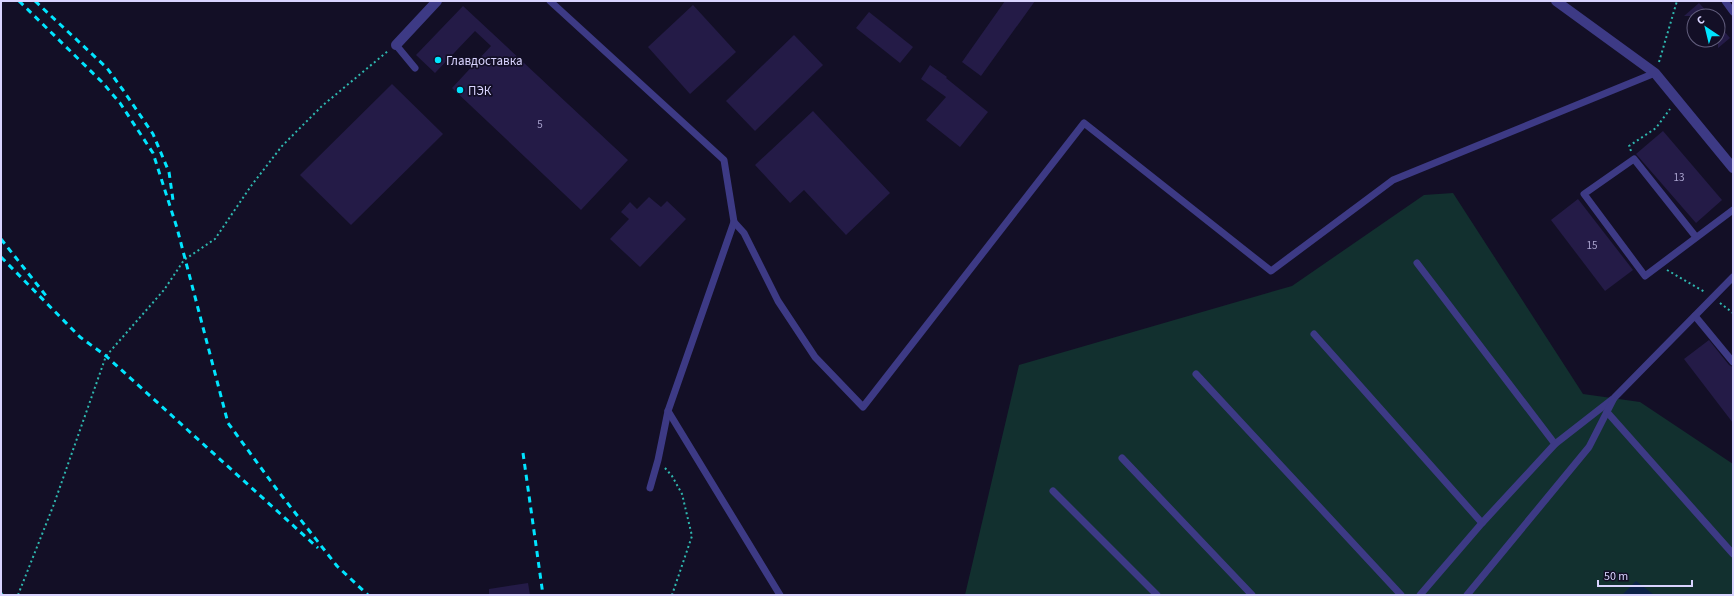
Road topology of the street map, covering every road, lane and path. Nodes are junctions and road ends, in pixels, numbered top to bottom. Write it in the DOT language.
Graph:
graph roads {
  1 [pos="437,1"];
  2 [pos="550,1"];
  3 [pos="1556,1"];
  4 [pos="1677,1"];
  5 [pos="1725,1"];
  6 [pos="1733,12"];
  7 [pos="396,45"];
  8 [pos="415,68"];
  9 [pos="1655,72"];
  10 [pos="1677,100"];
  11 [pos="1634,159"];
  12 [pos="1733,168"];
  13 [pos="1733,210"];
  14 [pos="734,222"];
  15 [pos="1696,237"];
  16 [pos="1416,263"];
  17 [pos="1659,265"];
  18 [pos="1733,277"];
  19 [pos="1713,297"];
  20 [pos="1733,313"];
  21 [pos="1695,316"];
  22 [pos="1314,334"];
  23 [pos="1733,362"];
  24 [pos="1196,374"];
  25 [pos="1614,398"];
  26 [pos="668,411"];
  27 [pos="1607,412"];
  28 [pos="1555,444"];
  29 [pos="1122,458"];
  30 [pos="658,460"];
  31 [pos="650,488"];
  32 [pos="1052,491"];
  33 [pos="1482,524"];
  34 [pos="1733,554"];
  35 [pos="1,593"];
  36 [pos="4,595"];
  37 [pos="18,595"];
  38 [pos="672,595"];
  39 [pos="780,595"];
  40 [pos="1157,595"];
  41 [pos="1252,595"];
  42 [pos="1402,595"];
  43 [pos="1420,595"];
  44 [pos="1467,595"];
  1 -- 7 [label="street"];
  2 -- 14 [label="lane"];
  3 -- 9 [label="street"];
  4 -- 9 [label="path"];
  5 -- 6 [label="lane"];
  7 -- 8 [label="lane"];
  7 -- 37 [label="path"];
  9 -- 10 [label="street"];
  9 -- 14 [label="lane"];
  10 -- 11 [label="path"];
  10 -- 12 [label="street"];
  11 -- 15 [label="lane"];
  11 -- 17 [label="lane"];
  13 -- 15 [label="lane"];
  14 -- 26 [label="lane"];
  15 -- 17 [label="lane"];
  16 -- 28 [label="lane"];
  17 -- 19 [label="path"];
  18 -- 19 [label="lane"];
  19 -- 20 [label="path"];
  19 -- 21 [label="lane"];
  21 -- 23 [label="lane"];
  21 -- 25 [label="lane"];
  22 -- 33 [label="lane"];
  24 -- 42 [label="lane"];
  25 -- 27 [label="lane"];
  25 -- 28 [label="lane"];
  26 -- 30 [label="lane"];
  26 -- 39 [label="lane"];
  27 -- 34 [label="lane"];
  27 -- 44 [label="lane"];
  28 -- 33 [label="lane"];
  29 -- 41 [label="lane"];
  30 -- 31 [label="lane"];
  30 -- 38 [label="path"];
  32 -- 40 [label="lane"];
  33 -- 43 [label="lane"];
  35 -- 36 [label="path"];
}
